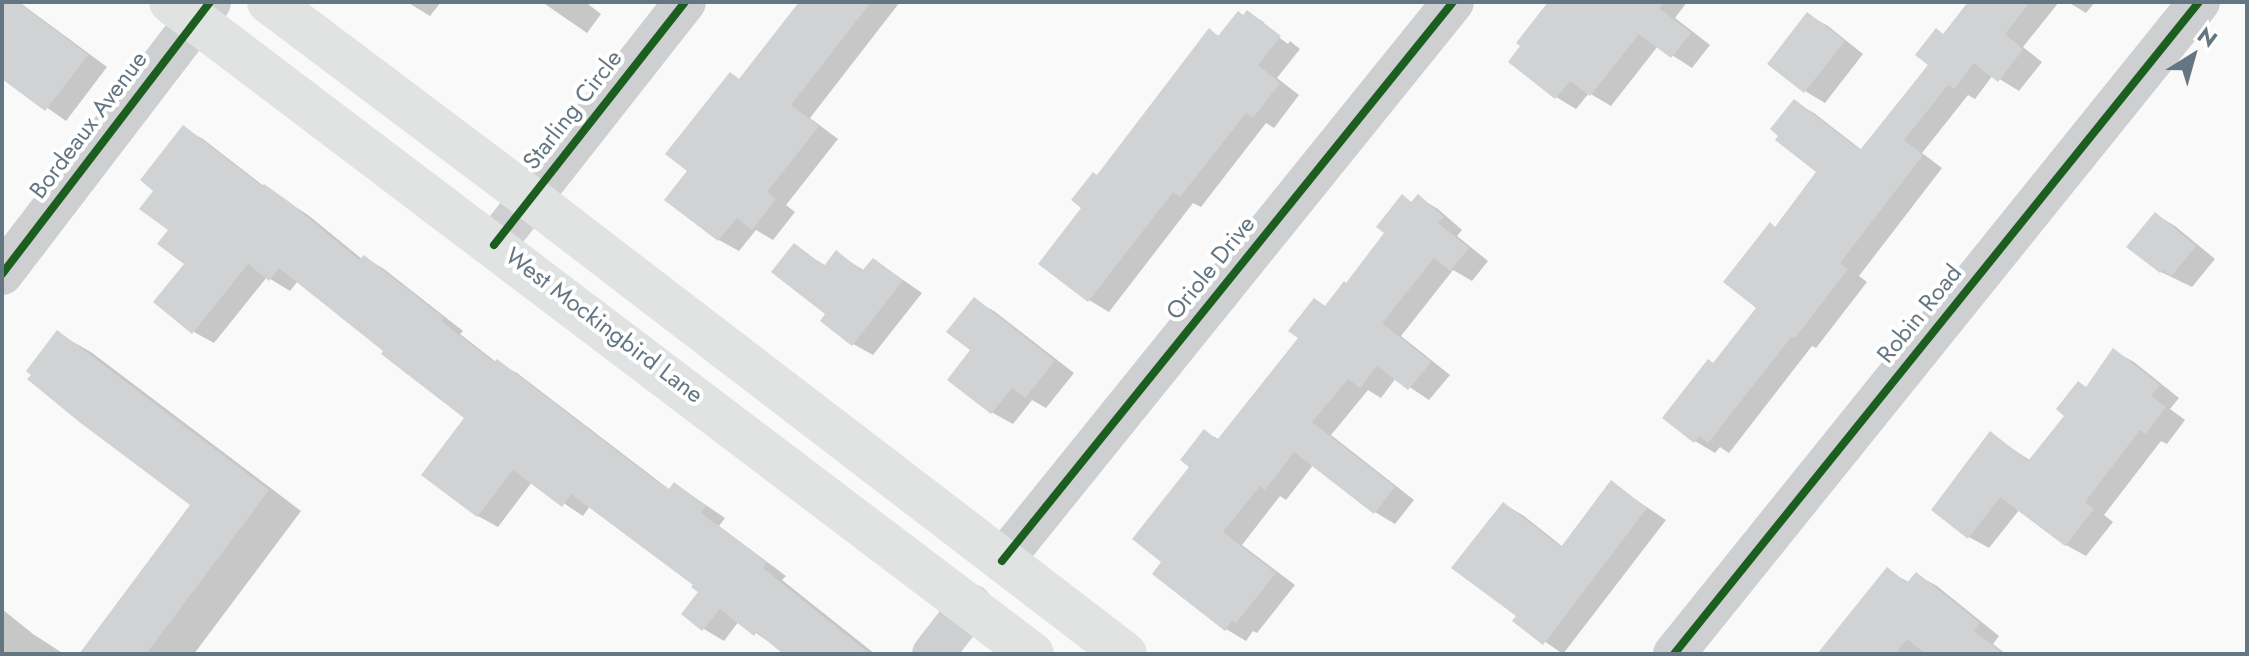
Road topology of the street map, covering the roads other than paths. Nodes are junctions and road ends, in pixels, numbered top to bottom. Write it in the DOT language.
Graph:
graph roads {
  1 [pos="269,2"];
  2 [pos="685,2"];
  3 [pos="1453,2"];
  4 [pos="2199,2"];
  5 [pos="193,8"];
  6 [pos="530,198"];
  7 [pos="494,245"];
  8 [pos="2,274"];
  9 [pos="1002,561"];
  10 [pos="971,605"];
  11 [pos="933,654"];
  12 [pos="1032,654"];
  13 [pos="1125,654"];
  14 [pos="1674,654"];
  1 -- 6 [label="main road"];
  2 -- 6 [label="street, Starling Circle"];
  3 -- 9 [label="street, Oriole Drive"];
  4 -- 14 [label="street, Robin Road"];
  5 -- 7 [label="main road, West Mockingbird Lane"];
  5 -- 8 [label="street, Bordeaux Avenue"];
  6 -- 7 [label="street, Starling Circle"];
  6 -- 9 [label="main road"];
  7 -- 10 [label="main road, West Mockingbird Lane"];
  9 -- 10 [label="main road"];
  9 -- 13 [label="main road"];
  10 -- 11 [label="street"];
  10 -- 12 [label="main road, West Mockingbird Lane"];
}
